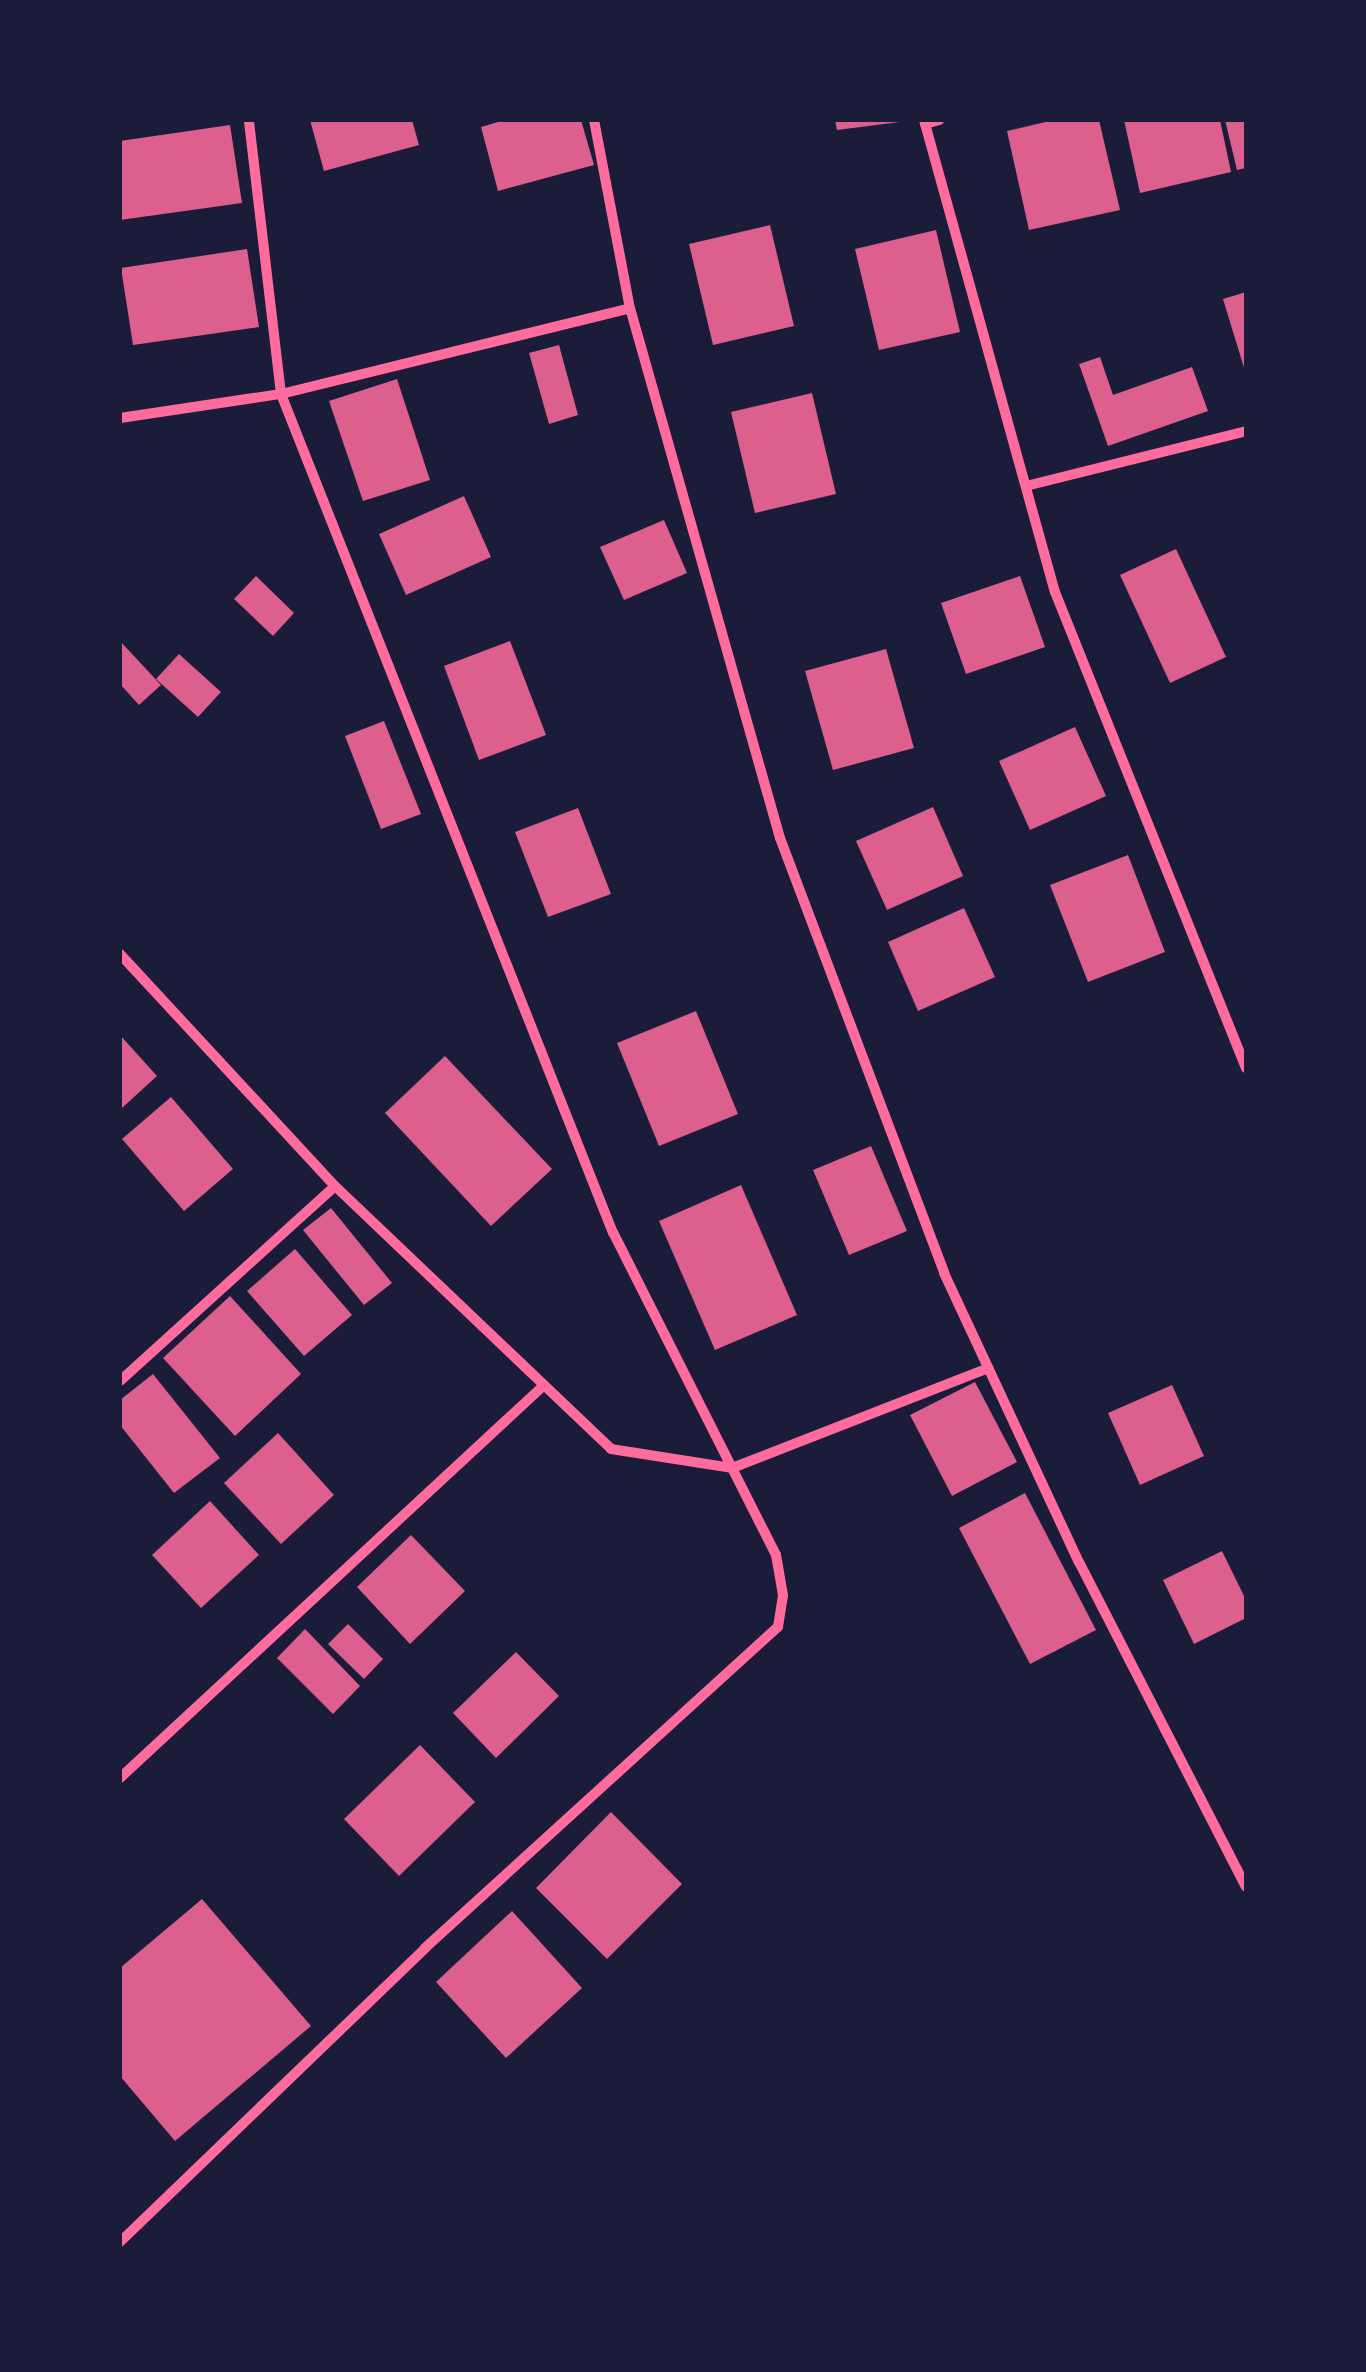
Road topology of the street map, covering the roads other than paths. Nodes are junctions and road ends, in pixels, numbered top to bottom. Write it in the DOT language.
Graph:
graph roads {
  1 [pos="249,120"];
  2 [pos="594,120"];
  3 [pos="939,120"];
  4 [pos="924,122"];
  5 [pos="630,308"];
  6 [pos="281,394"];
  7 [pos="120,418"];
  8 [pos="1246,432"];
  9 [pos="1026,486"];
  10 [pos="120,954"];
  11 [pos="1246,1068"];
  12 [pos="334,1186"];
  13 [pos="988,1368"];
  14 [pos="120,1381"];
  15 [pos="542,1386"];
  16 [pos="732,1468"];
  17 [pos="120,1778"];
  18 [pos="1246,1887"];
  19 [pos="120,2242"];
  1 -- 6 [label="street"];
  2 -- 5 [label="street"];
  3 -- 4 [label="street"];
  4 -- 9 [label="street"];
  5 -- 6 [label="street"];
  5 -- 13 [label="street"];
  6 -- 7 [label="street"];
  6 -- 16 [label="street"];
  8 -- 9 [label="street"];
  9 -- 11 [label="street"];
  10 -- 12 [label="street"];
  12 -- 14 [label="street"];
  12 -- 15 [label="street"];
  13 -- 16 [label="street"];
  13 -- 18 [label="street"];
  15 -- 16 [label="street"];
  15 -- 17 [label="street"];
  16 -- 19 [label="street"];
}
